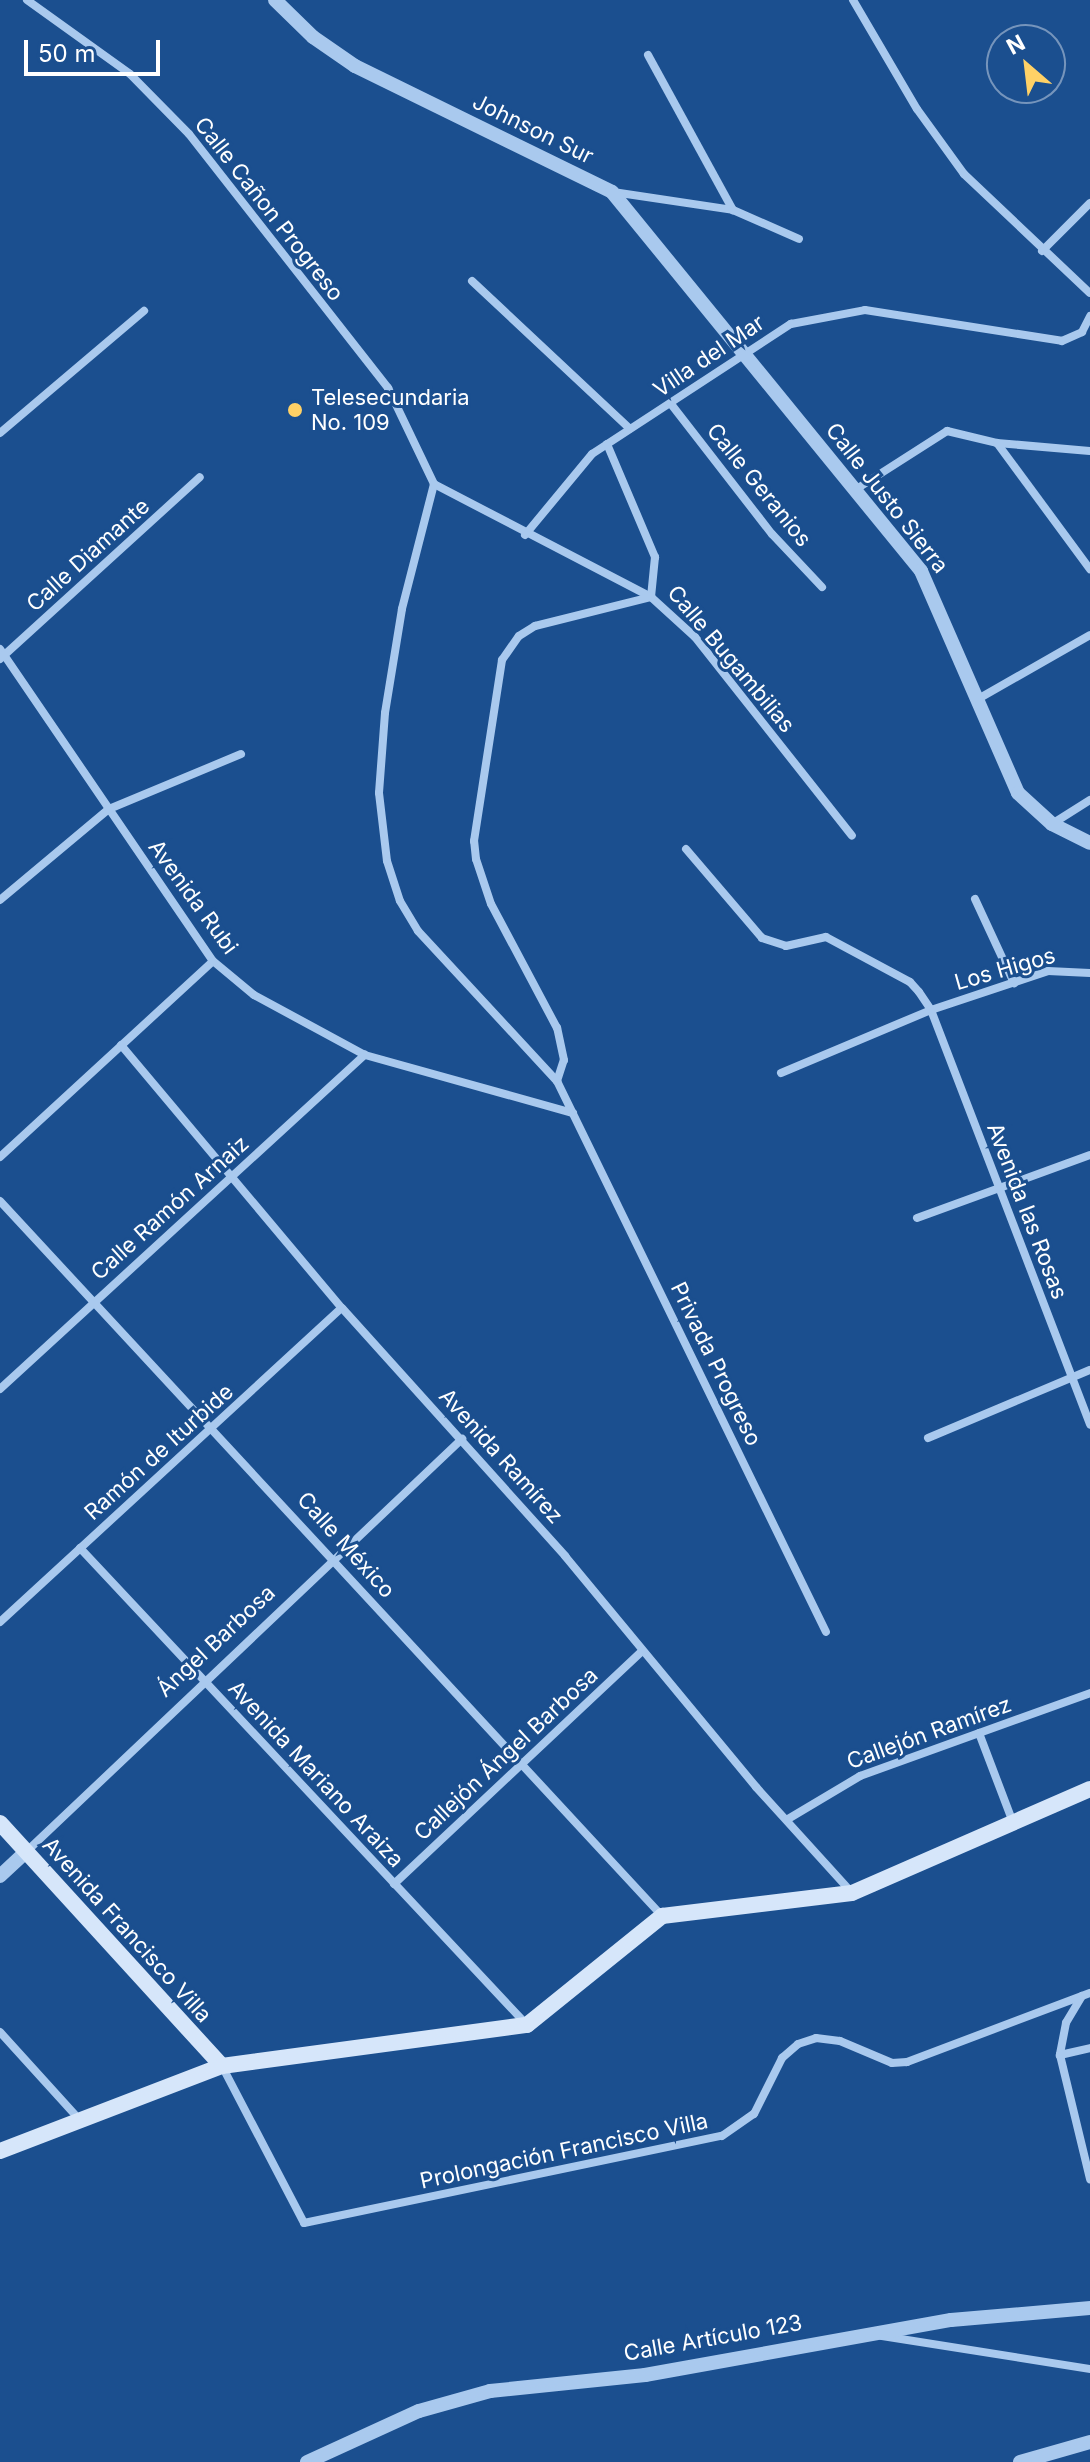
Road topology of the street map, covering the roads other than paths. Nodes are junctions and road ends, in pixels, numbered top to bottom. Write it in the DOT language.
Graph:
graph roads {
  1 [pos="27,0"];
  2 [pos="275,0"];
  3 [pos="290,0"];
  4 [pos="853,0"];
  5 [pos="295,21"];
  6 [pos="648,55"];
  7 [pos="612,192"];
  8 [pos="1090,203"];
  9 [pos="733,210"];
  10 [pos="799,239"];
  11 [pos="1042,251"];
  12 [pos="472,281"];
  13 [pos="1090,293"];
  14 [pos="144,311"];
  15 [pos="1090,316"];
  16 [pos="742,352"];
  17 [pos="671,404"];
  18 [pos="630,429"];
  19 [pos="0,433"];
  20 [pos="997,443"];
  21 [pos="607,444"];
  22 [pos="1090,451"];
  23 [pos="200,477"];
  24 [pos="434,484"];
  25 [pos="858,488"];
  26 [pos="525,535"];
  27 [pos="1090,569"];
  28 [pos="822,587"];
  29 [pos="651,597"];
  30 [pos="1090,635"];
  31 [pos="1,655"];
  32 [pos="978,699"];
  33 [pos="241,754"];
  34 [pos="1090,800"];
  35 [pos="109,809"];
  36 [pos="1052,824"];
  37 [pos="852,836"];
  38 [pos="1090,843"];
  39 [pos="686,849"];
  40 [pos="975,899"];
  41 [pos="0,900"];
  42 [pos="213,961"];
  43 [pos="1090,973"];
  44 [pos="1014,983"];
  45 [pos="931,1010"];
  46 [pos="121,1045"];
  47 [pos="365,1055"];
  48 [pos="781,1073"];
  49 [pos="557,1081"];
  50 [pos="573,1113"];
  51 [pos="1090,1155"];
  52 [pos="0,1157"];
  53 [pos="231,1178"];
  54 [pos="1000,1187"];
  55 [pos="0,1201"];
  56 [pos="917,1218"];
  57 [pos="96,1301"];
  58 [pos="342,1308"];
  59 [pos="1090,1370"];
  60 [pos="1071,1377"];
  61 [pos="0,1389"];
  62 [pos="1090,1425"];
  63 [pos="214,1427"];
  64 [pos="928,1438"];
  65 [pos="462,1439"];
  66 [pos="80,1548"];
  67 [pos="335,1560"];
  68 [pos="0,1622"];
  69 [pos="826,1632"];
  70 [pos="642,1651"];
  71 [pos="204,1681"];
  72 [pos="1090,1693"];
  73 [pos="979,1733"];
  74 [pos="522,1765"];
  75 [pos="1090,1789"];
  76 [pos="788,1819"];
  77 [pos="1012,1820"];
  78 [pos="0,1823"];
  79 [pos="26,1852"];
  80 [pos="0,1876"];
  81 [pos="394,1884"];
  82 [pos="852,1893"];
  83 [pos="662,1916"];
  84 [pos="1086,1994"];
  85 [pos="527,2025"];
  86 [pos="0,2032"];
  87 [pos="1090,2048"];
  88 [pos="1060,2055"];
  89 [pos="222,2066"];
  90 [pos="79,2119"];
  91 [pos="0,2151"];
  92 [pos="1090,2179"];
  93 [pos="1090,2308"];
  94 [pos="873,2334"];
  95 [pos="1090,2369"];
  96 [pos="1090,2442"];
  97 [pos="307,2462"];
  98 [pos="1020,2462"];
  1 -- 24 [label="street, Calle Cañon Progreso"];
  2 -- 5 [label="street, Johnson Sur"];
  3 -- 5 [label="street"];
  4 -- 11 [label="street"];
  5 -- 7 [label="street, Johnson Sur"];
  6 -- 9 [label="street"];
  7 -- 9 [label="street, Johnson Sur"];
  7 -- 16 [label="street, Calle Justo Sierra"];
  8 -- 11 [label="street"];
  9 -- 10 [label="street, Johnson Sur"];
  11 -- 13 [label="street"];
  12 -- 18 [label="street"];
  14 -- 19 [label="street"];
  15 -- 16 [label="street, Villa del Mar"];
  16 -- 17 [label="street, Villa del Mar"];
  16 -- 25 [label="street, Calle Justo Sierra"];
  17 -- 18 [label="street, Villa del Mar"];
  17 -- 28 [label="street, Calle Geranios"];
  18 -- 21 [label="street, Villa del Mar"];
  20 -- 22 [label="street"];
  20 -- 25 [label="street"];
  20 -- 27 [label="street"];
  21 -- 26 [label="street, Villa del Mar"];
  21 -- 29 [label="street, Calle Bugambilias"];
  23 -- 31 [label="street, Calle Diamante"];
  24 -- 26 [label="street"];
  24 -- 49 [label="street, Privada Progreso"];
  25 -- 32 [label="street, Calle Justo Sierra"];
  26 -- 29 [label="street"];
  29 -- 37 [label="street, Calle Bugambilias"];
  29 -- 49 [label="street"];
  30 -- 32 [label="street"];
  31 -- 35 [label="street, Avenida Rubi"];
  32 -- 36 [label="street, Calle Justo Sierra"];
  33 -- 35 [label="street"];
  34 -- 36 [label="street"];
  35 -- 41 [label="street"];
  35 -- 42 [label="street, Avenida Rubi"];
  36 -- 38 [label="street, Calle Justo Sierra"];
  39 -- 45 [label="street, Avenida las Rosas"];
  40 -- 44 [label="street"];
  42 -- 46 [label="street"];
  42 -- 47 [label="street, Avenida Rubi"];
  43 -- 44 [label="street, Los Higos"];
  44 -- 45 [label="street, Los Higos"];
  45 -- 48 [label="street, Los Higos"];
  45 -- 54 [label="street, Avenida las Rosas"];
  46 -- 52 [label="street"];
  46 -- 53 [label="street, Avenida Ramírez"];
  47 -- 50 [label="street, Avenida Rubi"];
  47 -- 53 [label="street, Calle Ramón Arnaiz"];
  49 -- 50 [label="street, Privada Progreso"];
  50 -- 69 [label="street, Privada Progreso"];
  51 -- 54 [label="street"];
  53 -- 57 [label="street, Calle Ramón Arnaiz"];
  53 -- 58 [label="street, Avenida Ramírez"];
  54 -- 56 [label="street"];
  54 -- 60 [label="street, Avenida las Rosas"];
  55 -- 57 [label="street, Calle México"];
  57 -- 61 [label="street, Calle Ramón Arnaiz"];
  57 -- 63 [label="street, Calle México"];
  58 -- 63 [label="street, Ramón de Iturbide"];
  58 -- 65 [label="street, Avenida Ramírez"];
  59 -- 60 [label="street"];
  60 -- 62 [label="street, Avenida las Rosas"];
  60 -- 64 [label="street"];
  63 -- 66 [label="street, Ramón de Iturbide"];
  63 -- 67 [label="street, Calle México"];
  65 -- 67 [label="street, Ángel Barbosa"];
  65 -- 70 [label="street, Avenida Ramírez"];
  66 -- 68 [label="street, Ramón de Iturbide"];
  66 -- 71 [label="street, Avenida Mariano Araiza"];
  67 -- 71 [label="street, Ángel Barbosa"];
  67 -- 74 [label="street, Calle México"];
  70 -- 74 [label="street, Callejón Ángel Barbosa"];
  70 -- 76 [label="street, Avenida Ramírez"];
  71 -- 79 [label="street, Ángel Barbosa"];
  71 -- 81 [label="street, Avenida Mariano Araiza"];
  72 -- 73 [label="street, Callejón Ramírez"];
  73 -- 76 [label="street, Callejón Ramírez"];
  73 -- 77 [label="street"];
  74 -- 81 [label="street, Callejón Ángel Barbosa"];
  74 -- 83 [label="street, Calle México"];
  75 -- 77 [label="main road"];
  76 -- 82 [label="street, Avenida Ramírez"];
  77 -- 82 [label="main road"];
  78 -- 79 [label="main road, Avenida Francisco Villa"];
  79 -- 80 [label="street, Ángel Barbosa"];
  79 -- 89 [label="main road, Avenida Francisco Villa"];
  81 -- 85 [label="street, Avenida Mariano Araiza"];
  82 -- 83 [label="main road"];
  83 -- 85 [label="main road"];
  84 -- 88 [label="street"];
  84 -- 89 [label="street, Prolongación Francisco Villa"];
  85 -- 89 [label="main road"];
  86 -- 90 [label="street"];
  87 -- 88 [label="street"];
  88 -- 92 [label="street"];
  89 -- 90 [label="main road"];
  90 -- 91 [label="main road"];
  93 -- 94 [label="street, Calle Artículo 123"];
  94 -- 95 [label="street"];
  94 -- 97 [label="street, Calle Artículo 123"];
  96 -- 98 [label="street"];
}
